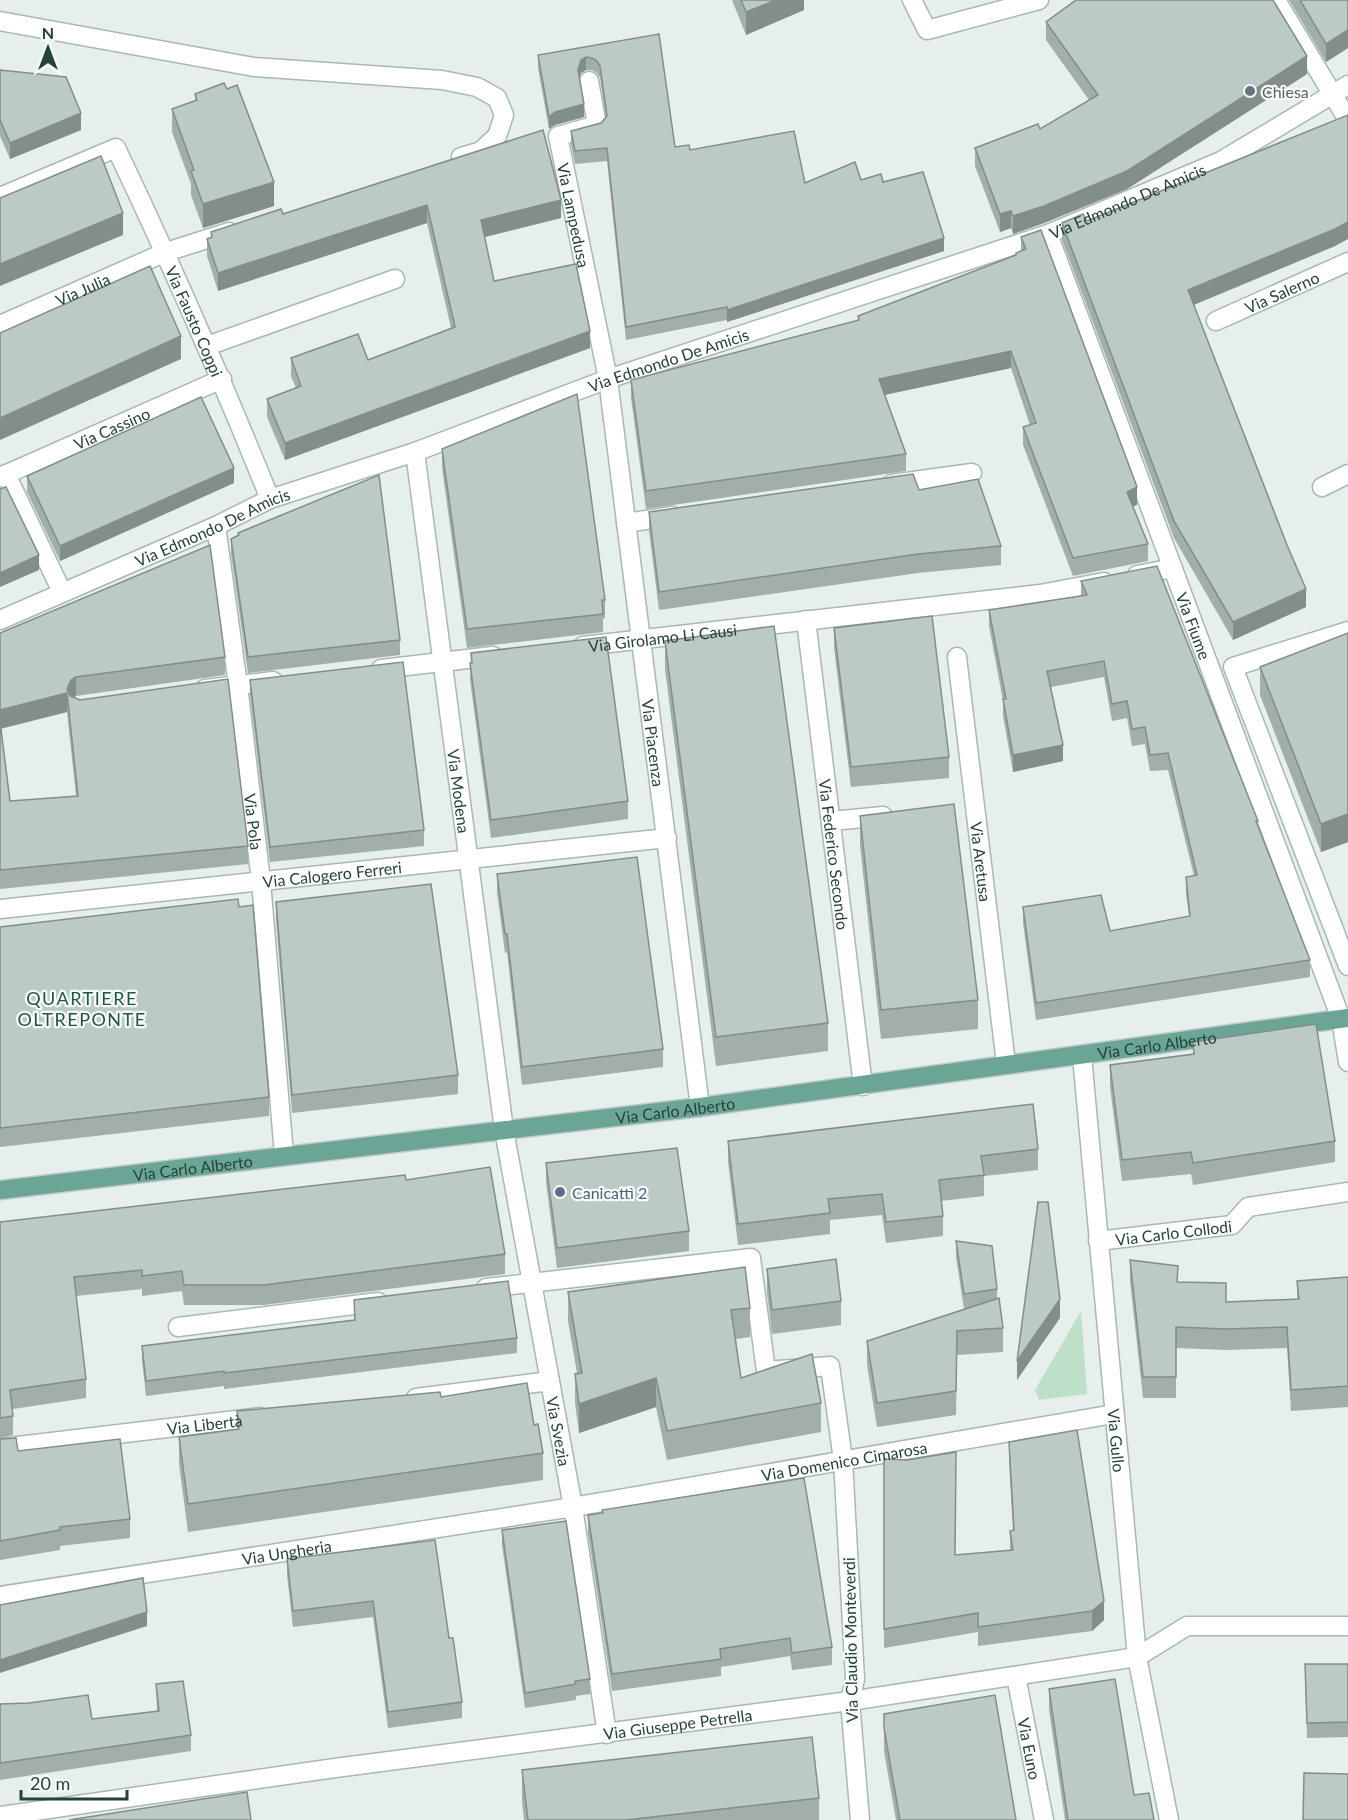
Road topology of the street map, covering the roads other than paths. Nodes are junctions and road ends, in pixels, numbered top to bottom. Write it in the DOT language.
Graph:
graph roads {
  1 [pos="912,0"];
  2 [pos="1039,0"];
  3 [pos="1276,0"];
  4 [pos="0,21"];
  5 [pos="589,81"];
  6 [pos="1341,89"];
  7 [pos="1348,120"];
  8 [pos="448,162"];
  9 [pos="0,197"];
  10 [pos="245,227"];
  11 [pos="1048,234"];
  12 [pos="166,252"];
  13 [pos="1348,262"];
  14 [pos="395,279"];
  15 [pos="1216,321"];
  16 [pos="0,325"];
  17 [pos="207,346"];
  18 [pos="222,379"];
  19 [pos="608,379"];
  20 [pos="415,452"];
  21 [pos="972,473"];
  22 [pos="1348,474"];
  23 [pos="3,476"];
  24 [pos="880,486"];
  25 [pos="1322,487"];
  26 [pos="270,498"];
  27 [pos="684,514"];
  28 [pos="626,523"];
  29 [pos="216,526"];
  30 [pos="1173,568"];
  31 [pos="62,592"];
  32 [pos="0,620"];
  33 [pos="806,620"];
  34 [pos="1348,631"];
  35 [pos="641,639"];
  36 [pos="571,647"];
  37 [pos="512,654"];
  38 [pos="957,657"];
  39 [pos="442,662"];
  40 [pos="363,671"];
  41 [pos="295,678"];
  42 [pos="238,685"];
  43 [pos="193,691"];
  44 [pos="903,813"];
  45 [pos="832,821"];
  46 [pos="667,838"];
  47 [pos="467,859"];
  48 [pos="261,881"];
  49 [pos="0,909"];
  50 [pos="1348,966"];
  51 [pos="1345,1019"];
  52 [pos="1082,1056"];
  53 [pos="1348,1062"];
  54 [pos="1006,1064"];
  55 [pos="863,1086"];
  56 [pos="700,1107"];
  57 [pos="504,1130"];
  58 [pos="284,1155"];
  59 [pos="0,1190"];
  60 [pos="1348,1192"];
  61 [pos="1098,1241"];
  62 [pos="532,1282"];
  63 [pos="471,1290"];
  64 [pos="401,1299"];
  65 [pos="178,1327"];
  66 [pos="550,1381"];
  67 [pos="398,1400"];
  68 [pos="281,1414"];
  69 [pos="1114,1414"];
  70 [pos="0,1448"];
  71 [pos="843,1460"];
  72 [pos="573,1507"];
  73 [pos="0,1596"];
  74 [pos="1348,1626"];
  75 [pos="1137,1657"];
  76 [pos="1016,1676"];
  77 [pos="850,1701"];
  78 [pos="607,1734"];
  79 [pos="0,1816"];
  80 [pos="860,1820"];
  81 [pos="1044,1820"];
  82 [pos="1169,1820"];
  1 -- 2 [label="street"];
  3 -- 6 [label="street"];
  4 -- 8 [label="street"];
  5 -- 19 [label="street, Via Lampedusa"];
  6 -- 7 [label="street"];
  6 -- 11 [label="street, Via Edmondo De Amicis"];
  9 -- 12 [label="street, Via Fausto Coppi"];
  10 -- 12 [label="street, Via Julia"];
  11 -- 19 [label="street, Via Edmondo De Amicis"];
  11 -- 30 [label="street, Via Fiume"];
  12 -- 16 [label="street, Via Julia"];
  12 -- 17 [label="street, Via Fausto Coppi"];
  13 -- 15 [label="street, Via Salerno"];
  14 -- 17 [label="street"];
  17 -- 18 [label="street, Via Fausto Coppi"];
  18 -- 23 [label="street, Via Cassino"];
  18 -- 26 [label="street, Via Fausto Coppi"];
  19 -- 20 [label="street, Via Edmondo De Amicis"];
  19 -- 28 [label="street, Via Piacenza"];
  20 -- 26 [label="street, Via Edmondo De Amicis"];
  20 -- 39 [label="street, Via Modena"];
  21 -- 24 [label="street"];
  22 -- 25 [label="street"];
  23 -- 31 [label="street"];
  26 -- 29 [label="street, Via Edmondo De Amicis"];
  27 -- 28 [label="street"];
  28 -- 35 [label="street, Via Piacenza"];
  29 -- 31 [label="street, Via Edmondo De Amicis"];
  29 -- 42 [label="street, Via Pola"];
  30 -- 33 [label="street, Via Girolamo Li Causi"];
  30 -- 51 [label="street, Via Fiume"];
  31 -- 32 [label="street, Via Edmondo De Amicis"];
  33 -- 35 [label="street, Via Girolamo Li Causi"];
  33 -- 45 [label="street, Via Federico Secondo"];
  34 -- 50 [label="street"];
  35 -- 36 [label="street, Via Girolamo Li Causi"];
  35 -- 46 [label="street, Via Piacenza"];
  37 -- 39 [label="street"];
  38 -- 54 [label="street, Via Aretusa"];
  39 -- 40 [label="street"];
  39 -- 47 [label="street, Via Modena"];
  41 -- 42 [label="street"];
  42 -- 43 [label="street"];
  42 -- 48 [label="street, Via Pola"];
  44 -- 45 [label="street"];
  45 -- 55 [label="street, Via Federico Secondo"];
  46 -- 47 [label="street, Via Calogero Ferreri"];
  46 -- 56 [label="street, Via Piacenza"];
  47 -- 48 [label="street, Via Calogero Ferreri"];
  47 -- 57 [label="street, Via Modena"];
  48 -- 49 [label="street, Via Calogero Ferreri"];
  48 -- 58 [label="street, Via Pola"];
  51 -- 52 [label="main road, Via Carlo Alberto"];
  51 -- 53 [label="street, Via Fiume"];
  52 -- 54 [label="main road, Via Carlo Alberto"];
  52 -- 61 [label="street, Via Gullo"];
  54 -- 55 [label="main road, Via Carlo Alberto"];
  55 -- 56 [label="main road, Via Carlo Alberto"];
  56 -- 57 [label="main road, Via Carlo Alberto"];
  57 -- 58 [label="main road, Via Carlo Alberto"];
  57 -- 62 [label="street, Via Svezia"];
  58 -- 59 [label="main road, Via Carlo Alberto"];
  60 -- 61 [label="street, Via Carlo Collodi"];
  61 -- 69 [label="street, Via Gullo"];
  62 -- 63 [label="street"];
  62 -- 66 [label="street, Via Svezia"];
  62 -- 71 [label="street, Via Claudio Monteverdi"];
  64 -- 65 [label="street"];
  66 -- 67 [label="street"];
  66 -- 72 [label="street, Via Svezia"];
  68 -- 70 [label="street, Via Libertà"];
  69 -- 71 [label="street, Via Domenico Cimarosa"];
  69 -- 75 [label="street, Via Gullo"];
  71 -- 72 [label="street, Via Domenico Cimarosa"];
  71 -- 77 [label="street, Via Claudio Monteverdi"];
  72 -- 73 [label="street, Via Ungheria"];
  72 -- 78 [label="street, Via Svezia"];
  74 -- 75 [label="street, Via Giuseppe Petrella"];
  75 -- 76 [label="street, Via Giuseppe Petrella"];
  75 -- 82 [label="street, Via Gullo"];
  76 -- 77 [label="street, Via Giuseppe Petrella"];
  76 -- 81 [label="street, Via Euno"];
  77 -- 78 [label="street, Via Giuseppe Petrella"];
  77 -- 80 [label="street, Via Claudio Monteverdi"];
  78 -- 79 [label="street, Via Giuseppe Petrella"];
}
